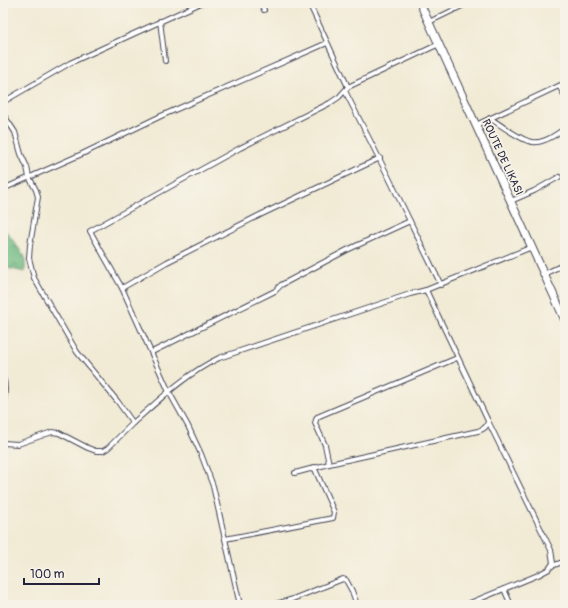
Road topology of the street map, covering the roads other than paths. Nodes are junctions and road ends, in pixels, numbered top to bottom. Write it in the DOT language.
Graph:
graph roads {
  1 [pos="201,3"];
  2 [pos="261,3"];
  3 [pos="309,3"];
  4 [pos="420,3"];
  5 [pos="468,3"];
  6 [pos="264,10"];
  7 [pos="160,21"];
  8 [pos="429,22"];
  9 [pos="327,43"];
  10 [pos="439,44"];
  11 [pos="165,61"];
  12 [pos="565,83"];
  13 [pos="559,86"];
  14 [pos="347,89"];
  15 [pos="565,96"];
  16 [pos="3,102"];
  17 [pos="3,114"];
  18 [pos="490,118"];
  19 [pos="476,125"];
  20 [pos="565,128"];
  21 [pos="380,158"];
  22 [pos="559,177"];
  23 [pos="29,178"];
  24 [pos="3,189"];
  25 [pos="511,201"];
  26 [pos="410,221"];
  27 [pos="532,247"];
  28 [pos="565,264"];
  29 [pos="544,274"];
  30 [pos="441,285"];
  31 [pos="122,288"];
  32 [pos="426,290"];
  33 [pos="565,320"];
  34 [pos="152,352"];
  35 [pos="457,358"];
  36 [pos="3,377"];
  37 [pos="169,392"];
  38 [pos="3,408"];
  39 [pos="488,421"];
  40 [pos="133,423"];
  41 [pos="3,443"];
  42 [pos="330,464"];
  43 [pos="314,468"];
  44 [pos="295,473"];
  45 [pos="225,539"];
  46 [pos="565,561"];
  47 [pos="552,566"];
  48 [pos="504,589"];
  49 [pos="21,605"];
  50 [pos="25,605"];
  51 [pos="240,605"];
  52 [pos="272,605"];
  53 [pos="357,605"];
  54 [pos="465,605"];
  55 [pos="511,605"];
  1 -- 7 [label="street"];
  2 -- 6 [label="street"];
  3 -- 9 [label="street"];
  4 -- 8 [label="highway, ROUTE DE LIKASI"];
  5 -- 8 [label="street"];
  7 -- 11 [label="street"];
  7 -- 16 [label="street"];
  8 -- 10 [label="highway, ROUTE DE LIKASI"];
  9 -- 14 [label="street"];
  9 -- 23 [label="street"];
  10 -- 14 [label="street"];
  10 -- 19 [label="highway, ROUTE DE LIKASI"];
  12 -- 13 [label="street"];
  13 -- 15 [label="street"];
  13 -- 18 [label="street"];
  14 -- 21 [label="street"];
  14 -- 31 [label="street"];
  17 -- 23 [label="street"];
  18 -- 19 [label="street"];
  18 -- 20 [label="street"];
  19 -- 25 [label="highway, ROUTE DE LIKASI"];
  21 -- 26 [label="street"];
  21 -- 31 [label="street"];
  22 -- 25 [label="street"];
  23 -- 24 [label="street"];
  23 -- 40 [label="street"];
  25 -- 27 [label="highway, ROUTE DE LIKASI"];
  26 -- 30 [label="street"];
  26 -- 34 [label="street"];
  27 -- 29 [label="highway, ROUTE DE LIKASI"];
  27 -- 30 [label="street"];
  28 -- 29 [label="street"];
  29 -- 33 [label="highway, ROUTE DE LIKASI"];
  30 -- 32 [label="street"];
  31 -- 34 [label="street"];
  32 -- 35 [label="street"];
  32 -- 37 [label="street"];
  34 -- 37 [label="street"];
  35 -- 39 [label="street"];
  35 -- 42 [label="street"];
  36 -- 38 [label="street"];
  37 -- 40 [label="street"];
  37 -- 45 [label="street"];
  39 -- 42 [label="street"];
  39 -- 47 [label="street"];
  40 -- 41 [label="street"];
  42 -- 43 [label="street"];
  43 -- 44 [label="street"];
  43 -- 45 [label="street"];
  45 -- 51 [label="street"];
  46 -- 47 [label="street"];
  47 -- 48 [label="street"];
  48 -- 54 [label="street"];
  48 -- 55 [label="street"];
  49 -- 50 [label="street"];
  52 -- 53 [label="street"];
}
